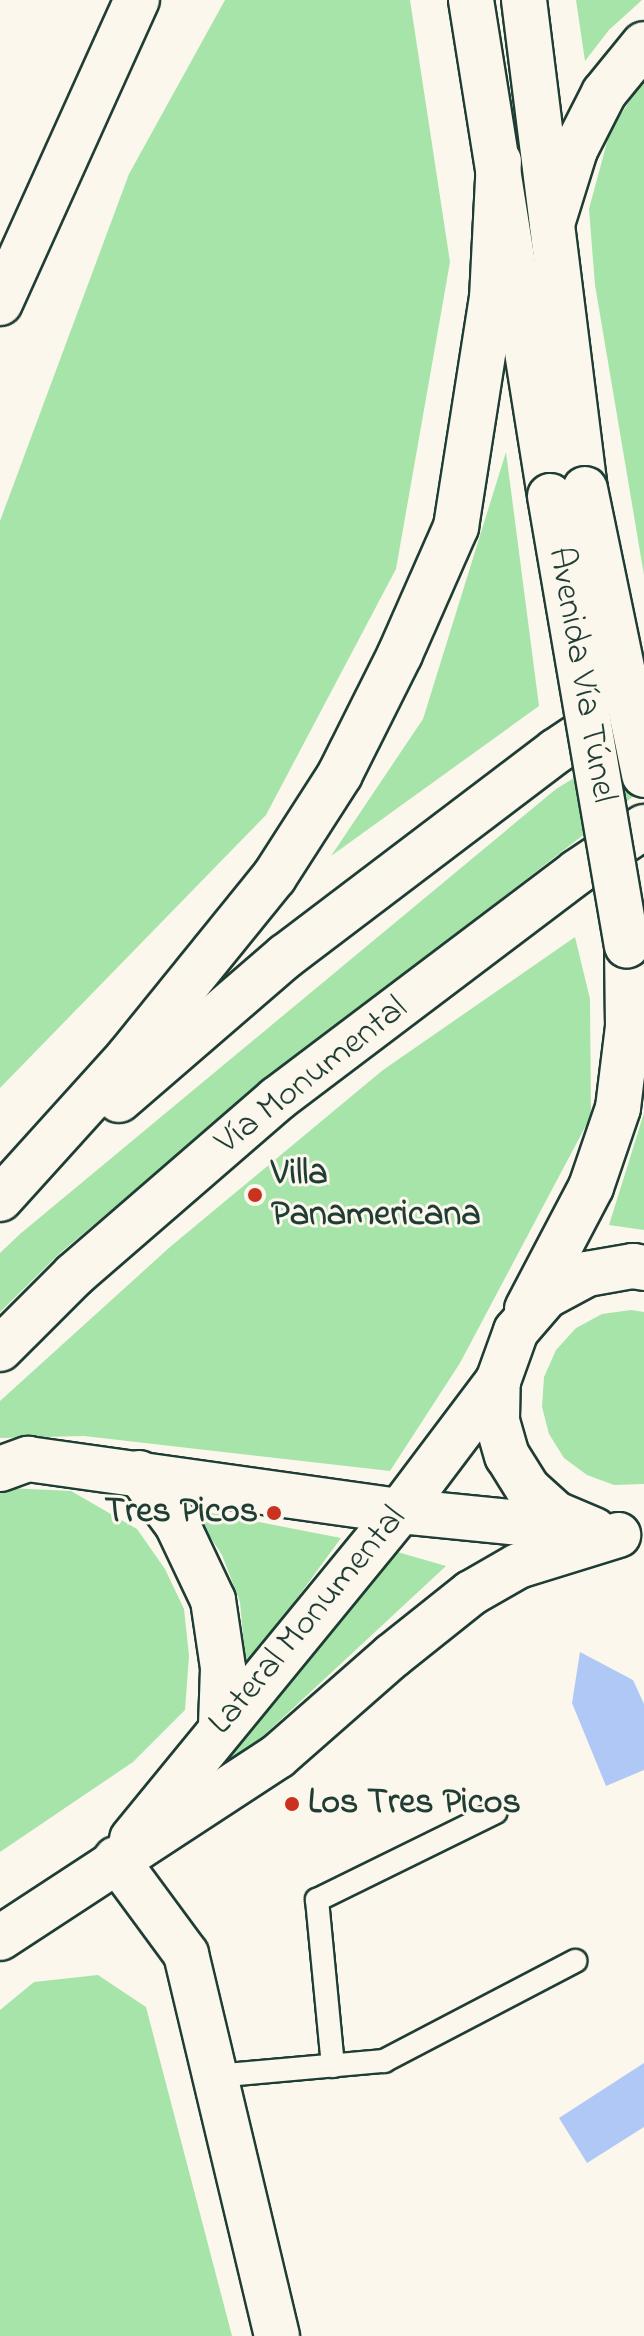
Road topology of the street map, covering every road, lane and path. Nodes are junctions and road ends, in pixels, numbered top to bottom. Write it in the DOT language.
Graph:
graph roads {
  1 [pos="137,0"];
  2 [pos="471,0"];
  3 [pos="524,0"];
  4 [pos="644,44"];
  5 [pos="499,161"];
  6 [pos="552,224"];
  7 [pos="0,303"];
  8 [pos="568,492"];
  9 [pos="644,692"];
  10 [pos="644,775"];
  11 [pos="644,827"];
  12 [pos="0,1199"];
  13 [pos="0,1206"];
  14 [pos="644,1268"];
  15 [pos="516,1331"];
  16 [pos="0,1349"];
  17 [pos="498,1381"];
  18 [pos="0,1469"];
  19 [pos="139,1473"];
  20 [pos="400,1511"];
  21 [pos="628,1535"];
  22 [pos="221,1726"];
  23 [pos="496,1812"];
  24 [pos="116,1859"];
  25 [pos="0,1938"];
  26 [pos="575,1961"];
  27 [pos="333,2066"];
  28 [pos="215,2076"];
  29 [pos="277,2336"];
  1 -- 7 [label="main road"];
  2 -- 5 [label="main road, Avenida Vía Túnel"];
  3 -- 6 [label="main road, Avenida Vía Túnel"];
  4 -- 6 [label="main road"];
  5 -- 8 [label="main road, Avenida Vía Túnel"];
  5 -- 12 [label="main road"];
  6 -- 8 [label="main road, Avenida Vía Túnel"];
  8 -- 10 [label="main road, Avenida Vía Túnel, bridge"];
  8 -- 15 [label="main road, Avenida Vía Túnel, bridge"];
  9 -- 13 [label="main road"];
  11 -- 16 [label="main road, Vía Monumental"];
  14 -- 15 [label="main road"];
  15 -- 17 [label="main road"];
  17 -- 20 [label="main road, Lateral Monumental"];
  17 -- 21 [label="main road"];
  18 -- 19 [label="main road"];
  19 -- 20 [label="main road"];
  19 -- 22 [label="main road"];
  20 -- 21 [label="main road"];
  20 -- 22 [label="main road, Lateral Monumental"];
  21 -- 24 [label="main road, Lateral Monumental"];
  22 -- 24 [label="main road, Lateral Monumental"];
  23 -- 27 [label="lane"];
  24 -- 25 [label="main road, Lateral Monumental"];
  24 -- 28 [label="main road"];
  26 -- 27 [label="lane"];
  27 -- 28 [label="lane"];
  28 -- 29 [label="main road"];
}
